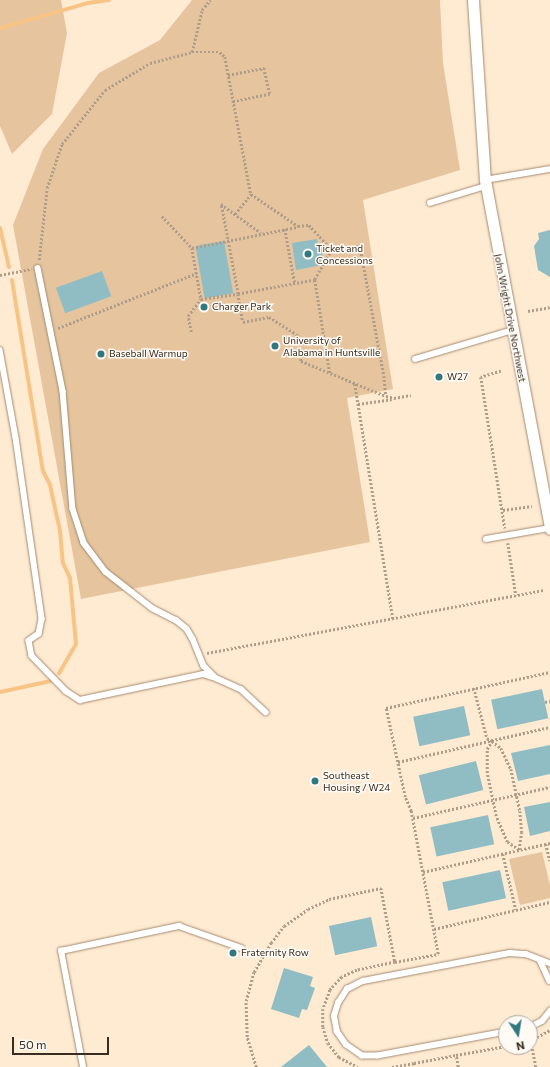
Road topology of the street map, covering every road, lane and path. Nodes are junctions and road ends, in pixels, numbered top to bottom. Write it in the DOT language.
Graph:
graph roads {
  1 [pos="210,0"];
  2 [pos="473,0"];
  3 [pos="192,52"];
  4 [pos="228,75"];
  5 [pos="233,102"];
  6 [pos="550,169"];
  7 [pos="485,183"];
  8 [pos="251,194"];
  9 [pos="430,203"];
  10 [pos="235,214"];
  11 [pos="162,216"];
  12 [pos="298,226"];
  13 [pos="285,229"];
  14 [pos="261,233"];
  15 [pos="228,239"];
  16 [pos="192,248"];
  17 [pos="332,250"];
  18 [pos="38,268"];
  19 [pos="197,273"];
  20 [pos="0,275"];
  21 [pos="315,280"];
  22 [pos="295,284"];
  23 [pos="238,294"];
  24 [pos="201,299"];
  25 [pos="550,307"];
  26 [pos="528,311"];
  27 [pos="52,330"];
  28 [pos="512,330"];
  29 [pos="191,332"];
  30 [pos="0,350"];
  31 [pos="416,359"];
  32 [pos="501,371"];
  33 [pos="330,374"];
  34 [pos="355,384"];
  35 [pos="411,395"];
  36 [pos="386,396"];
  37 [pos="394,398"];
  38 [pos="358,404"];
  39 [pos="532,506"];
  40 [pos="502,510"];
  41 [pos="550,528"];
  42 [pos="507,536"];
  43 [pos="486,539"];
  44 [pos="544,590"];
  45 [pos="516,595"];
  46 [pos="393,619"];
  47 [pos="199,655"];
  48 [pos="550,672"];
  49 [pos="216,678"];
  50 [pos="474,688"];
  51 [pos="550,701"];
  52 [pos="545,702"];
  53 [pos="266,712"];
  54 [pos="550,727"];
  55 [pos="492,741"];
  56 [pos="398,762"];
  57 [pos="550,787"];
  58 [pos="518,794"];
  59 [pos="492,800"];
  60 [pos="413,818"];
  61 [pos="548,843"];
  62 [pos="519,850"];
  63 [pos="503,854"];
  64 [pos="550,861"];
  65 [pos="423,872"];
  66 [pos="550,902"];
  67 [pos="516,910"];
  68 [pos="434,929"];
  69 [pos="241,948"];
  70 [pos="540,960"];
  71 [pos="395,962"];
  72 [pos="550,963"];
  73 [pos="550,981"];
  74 [pos="550,1011"];
  75 [pos="538,1022"];
  76 [pos="550,1030"];
  77 [pos="498,1034"];
  78 [pos="538,1037"];
  79 [pos="498,1047"];
  80 [pos="456,1055"];
  81 [pos="533,1055"];
  82 [pos="414,1063"];
  83 [pos="83,1067"];
  84 [pos="256,1067"];
  85 [pos="358,1067"];
  86 [pos="392,1067"];
  87 [pos="415,1067"];
  88 [pos="458,1067"];
  89 [pos="536,1067"];
  1 -- 3 [label="path"];
  2 -- 7 [label="street, John Wright Drive Northwest"];
  3 -- 4 [label="path"];
  3 -- 18 [label="path"];
  4 -- 5 [label="path"];
  4 -- 5 [label="path"];
  5 -- 8 [label="path"];
  6 -- 7 [label="lane"];
  7 -- 9 [label="lane"];
  7 -- 28 [label="street, John Wright Drive Northwest"];
  8 -- 10 [label="path"];
  8 -- 12 [label="path"];
  10 -- 14 [label="path"];
  10 -- 15 [label="path"];
  11 -- 16 [label="path"];
  12 -- 13 [label="path"];
  12 -- 17 [label="path"];
  13 -- 14 [label="path"];
  13 -- 22 [label="path"];
  14 -- 15 [label="path"];
  15 -- 16 [label="path"];
  15 -- 23 [label="path"];
  16 -- 19 [label="path"];
  17 -- 21 [label="path"];
  17 -- 36 [label="path"];
  18 -- 20 [label="path"];
  18 -- 27 [label="lane"];
  19 -- 24 [label="path"];
  19 -- 27 [label="path"];
  21 -- 22 [label="path"];
  21 -- 33 [label="path"];
  22 -- 23 [label="path"];
  23 -- 24 [label="path"];
  23 -- 33 [label="path"];
  24 -- 29 [label="path"];
  25 -- 26 [label="path"];
  27 -- 47 [label="lane"];
  28 -- 31 [label="lane"];
  28 -- 41 [label="street, John Wright Drive Northwest"];
  30 -- 49 [label="lane"];
  32 -- 40 [label="path"];
  33 -- 34 [label="path"];
  34 -- 36 [label="path"];
  34 -- 38 [label="path"];
  35 -- 37 [label="path"];
  36 -- 37 [label="path"];
  37 -- 38 [label="path"];
  38 -- 46 [label="path"];
  39 -- 40 [label="path"];
  40 -- 42 [label="path"];
  41 -- 42 [label="lane"];
  42 -- 43 [label="lane"];
  42 -- 45 [label="path"];
  44 -- 45 [label="path"];
  45 -- 46 [label="path"];
  46 -- 47 [label="path"];
  47 -- 49 [label="lane"];
  48 -- 50 [label="path"];
  49 -- 53 [label="lane"];
  50 -- 55 [label="path"];
  50 -- 56 [label="path"];
  51 -- 52 [label="path"];
  54 -- 55 [label="path"];
  55 -- 56 [label="path"];
  55 -- 58 [label="path"];
  55 -- 59 [label="path"];
  56 -- 60 [label="path"];
  57 -- 58 [label="path"];
  58 -- 59 [label="path"];
  58 -- 62 [label="path"];
  59 -- 60 [label="path"];
  59 -- 62 [label="path"];
  60 -- 65 [label="path"];
  61 -- 62 [label="path"];
  61 -- 64 [label="path"];
  62 -- 63 [label="path"];
  63 -- 65 [label="path"];
  63 -- 67 [label="path"];
  65 -- 68 [label="path"];
  66 -- 67 [label="path"];
  67 -- 68 [label="path"];
  68 -- 71 [label="path"];
  69 -- 83 [label="lane"];
  70 -- 72 [label="lane"];
  70 -- 73 [label="lane"];
  70 -- 77 [label="lane"];
  71 -- 84 [label="path"];
  71 -- 85 [label="path"];
  74 -- 75 [label="lane"];
  76 -- 78 [label="path"];
  79 -- 80 [label="path"];
  80 -- 82 [label="path"];
  80 -- 88 [label="path"];
  81 -- 89 [label="path"];
  82 -- 86 [label="path"];
  82 -- 87 [label="path"];
}
